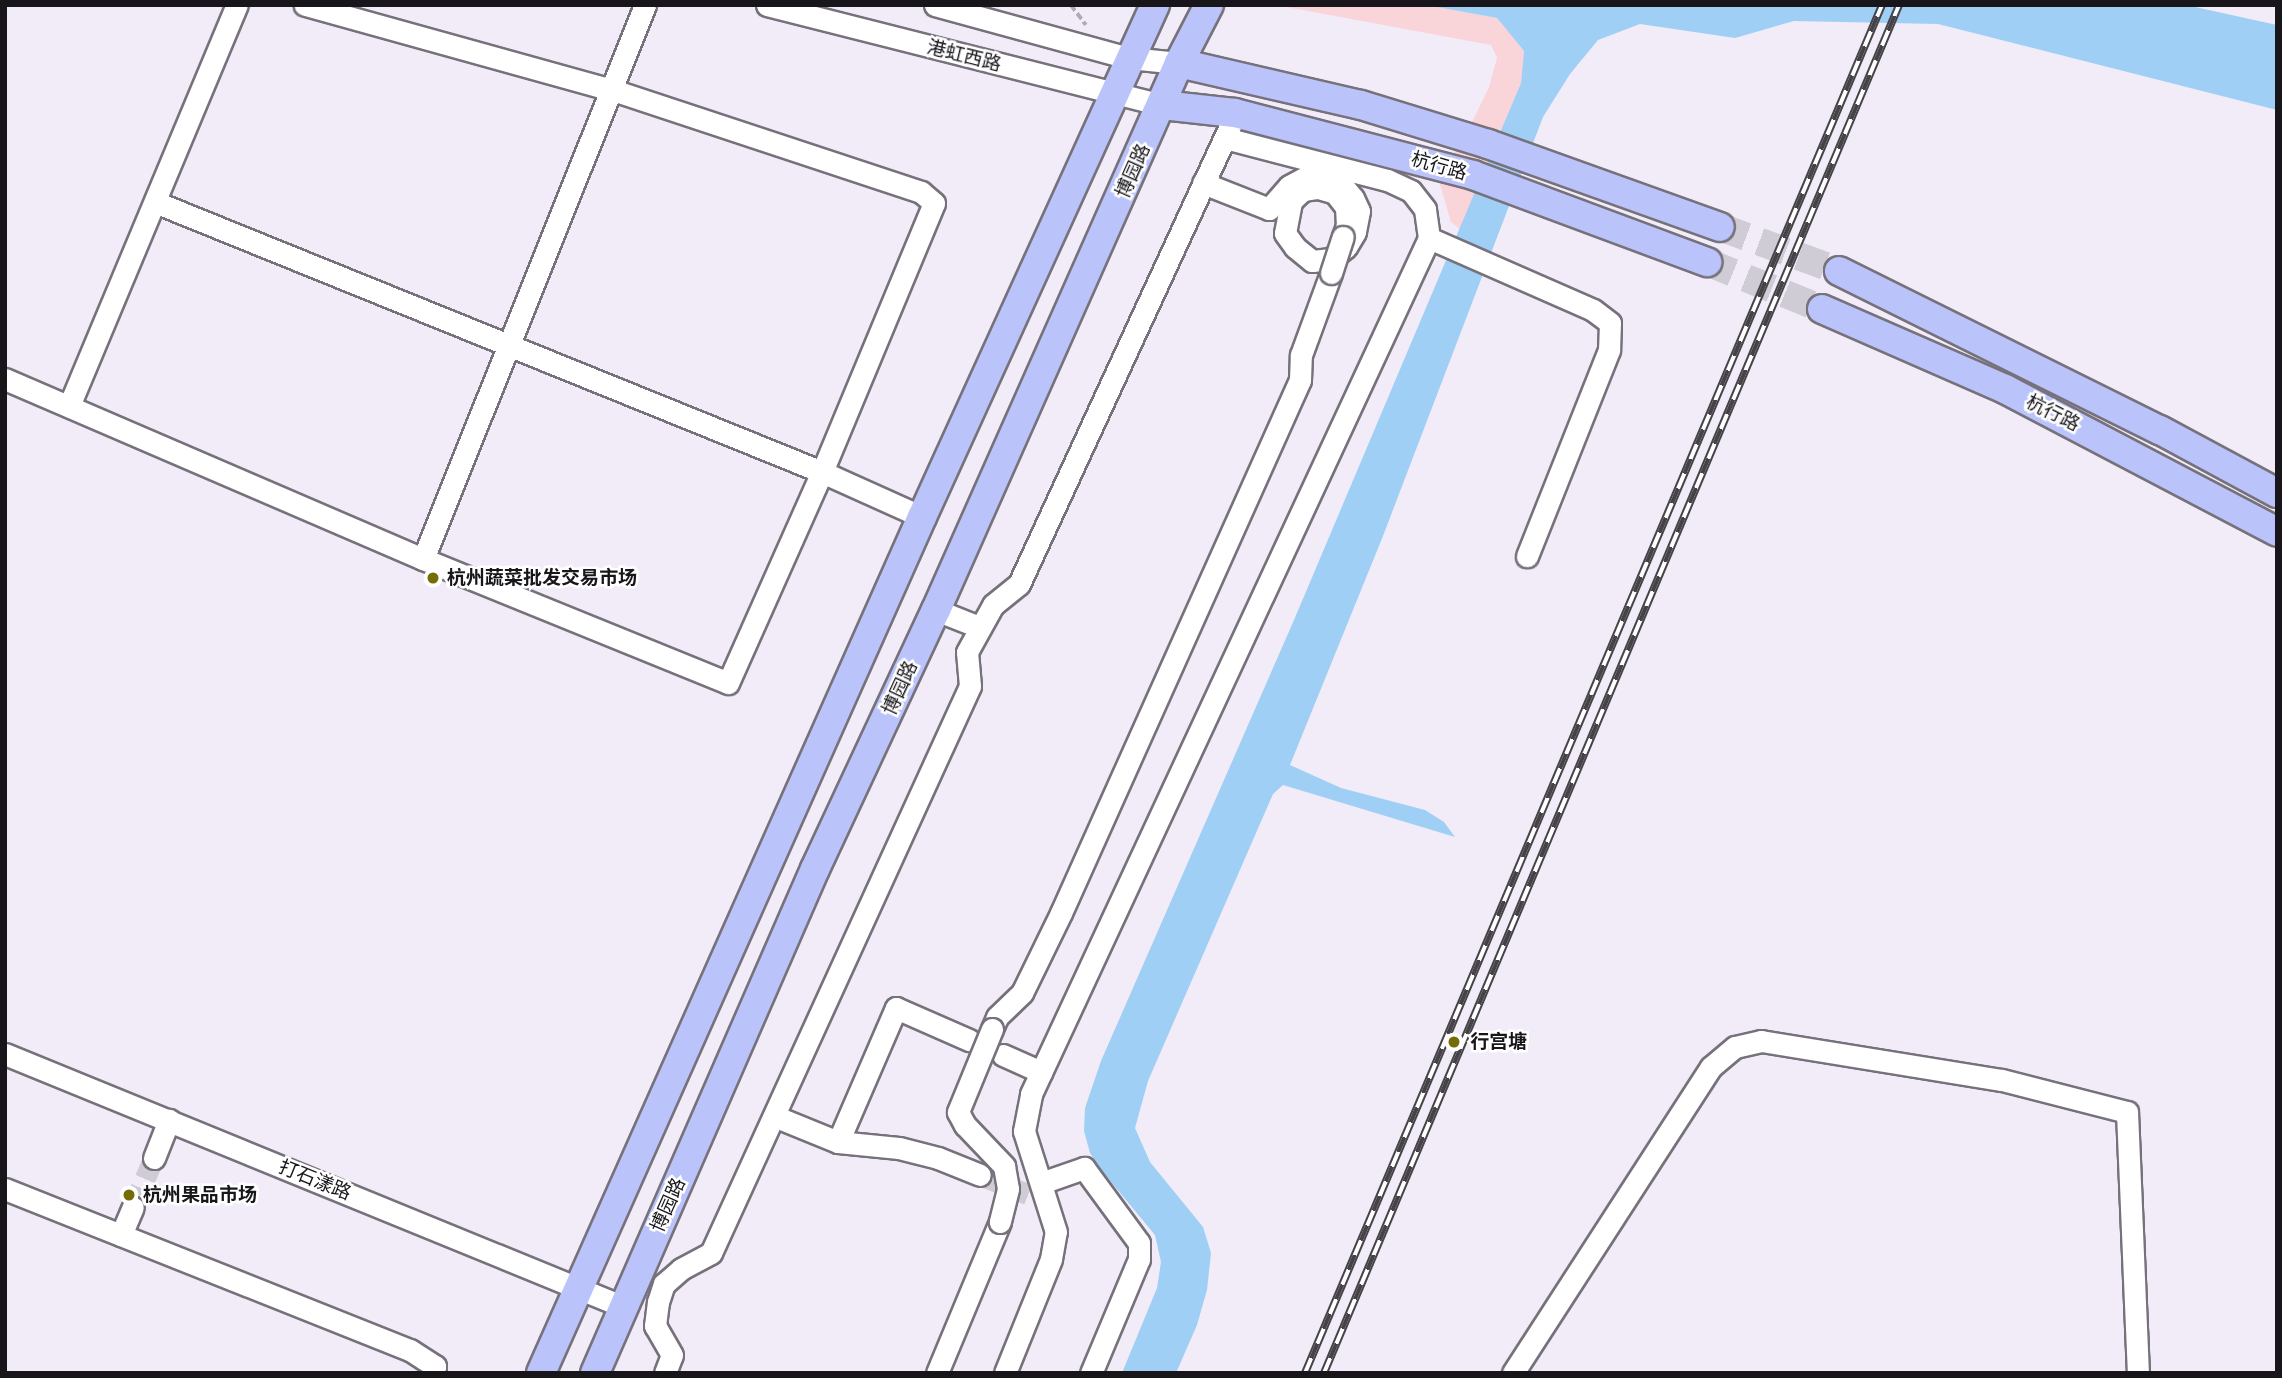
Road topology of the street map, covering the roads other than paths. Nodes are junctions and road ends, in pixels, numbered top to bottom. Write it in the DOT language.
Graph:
graph roads {
  1 [pos="237,5"];
  2 [pos="305,5"];
  3 [pos="645,5"];
  4 [pos="766,5"];
  5 [pos="935,5"];
  6 [pos="1155,5"];
  7 [pos="1209,5"];
  8 [pos="1129,58"];
  9 [pos="1179,63"];
  10 [pos="612,90"];
  11 [pos="1113,95"];
  12 [pos="1162,106"];
  13 [pos="1230,126"];
  14 [pos="1203,183"];
  15 [pos="155,202"];
  16 [pos="1720,228"];
  17 [pos="1438,242"];
  18 [pos="1707,262"];
  19 [pos="1839,271"];
  20 [pos="1822,309"];
  21 [pos="509,345"];
  22 [pos="5,379"];
  23 [pos="69,406"];
  24 [pos="822,472"];
  25 [pos="2277,493"];
  26 [pos="922,517"];
  27 [pos="2277,532"];
  28 [pos="1527,556"];
  29 [pos="423,559"];
  30 [pos="936,610"];
  31 [pos="979,627"];
  32 [pos="969,1040"];
  33 [pos="5,1054"];
  34 [pos="1003,1055"];
  35 [pos="1041,1072"];
  36 [pos="774,1116"];
  37 [pos="169,1120"];
  38 [pos="838,1142"];
  39 [pos="154,1158"];
  40 [pos="980,1175"];
  41 [pos="5,1189"];
  42 [pos="1038,1193"];
  43 [pos="133,1207"];
  44 [pos="121,1235"];
  45 [pos="635,1280"];
  46 [pos="664,1284"];
  47 [pos="579,1287"];
  48 [pos="624,1307"];
  49 [pos="433,1373"];
  50 [pos="541,1373"];
  51 [pos="595,1373"];
  52 [pos="665,1373"];
  53 [pos="937,1373"];
  54 [pos="1005,1373"];
  55 [pos="1091,1373"];
  56 [pos="1513,1373"];
  57 [pos="2138,1373"];
  1 -- 15 [label="street"];
  2 -- 10 [label="street"];
  3 -- 10 [label="street"];
  4 -- 11 [label="street, 港虹西路"];
  5 -- 8 [label="street"];
  6 -- 8 [label="main road"];
  7 -- 9 [label="main road, 博园路"];
  8 -- 9 [label="street"];
  8 -- 11 [label="main road"];
  9 -- 12 [label="main road, 博园路"];
  9 -- 16 [label="main road, 杭行路"];
  10 -- 21 [label="street"];
  10 -- 24 [label="street"];
  11 -- 12 [label="street, 港虹西路"];
  11 -- 26 [label="main road"];
  12 -- 13 [label="main road, 杭行路"];
  12 -- 30 [label="main road, 博园路"];
  13 -- 14 [label="street"];
  13 -- 17 [label="street"];
  13 -- 18 [label="main road, 杭行路"];
  14 -- 31 [label="street"];
  14 -- 53 [label="street, bridge"];
  15 -- 21 [label="street"];
  15 -- 23 [label="street"];
  17 -- 28 [label="street"];
  17 -- 35 [label="street"];
  19 -- 25 [label="main road, 杭行路"];
  20 -- 27 [label="main road, 杭行路"];
  21 -- 24 [label="street"];
  21 -- 29 [label="street"];
  22 -- 23 [label="street"];
  23 -- 29 [label="street"];
  24 -- 26 [label="street"];
  24 -- 29 [label="street"];
  26 -- 47 [label="main road"];
  30 -- 31 [label="street"];
  30 -- 45 [label="main road, 博园路"];
  31 -- 36 [label="street"];
  32 -- 38 [label="street"];
  33 -- 37 [label="street, 打石漾路"];
  34 -- 35 [label="street"];
  35 -- 42 [label="street"];
  36 -- 38 [label="street"];
  36 -- 46 [label="street"];
  37 -- 39 [label="street"];
  37 -- 47 [label="street, 打石漾路"];
  38 -- 40 [label="street"];
  41 -- 44 [label="street"];
  42 -- 54 [label="street"];
  42 -- 55 [label="street"];
  43 -- 44 [label="street"];
  44 -- 49 [label="street"];
  45 -- 46 [label="street"];
  45 -- 48 [label="main road, 博园路"];
  46 -- 52 [label="street"];
  47 -- 48 [label="street, 打石漾路"];
  47 -- 50 [label="main road"];
  48 -- 51 [label="main road, 博园路"];
  56 -- 57 [label="street"];
}
